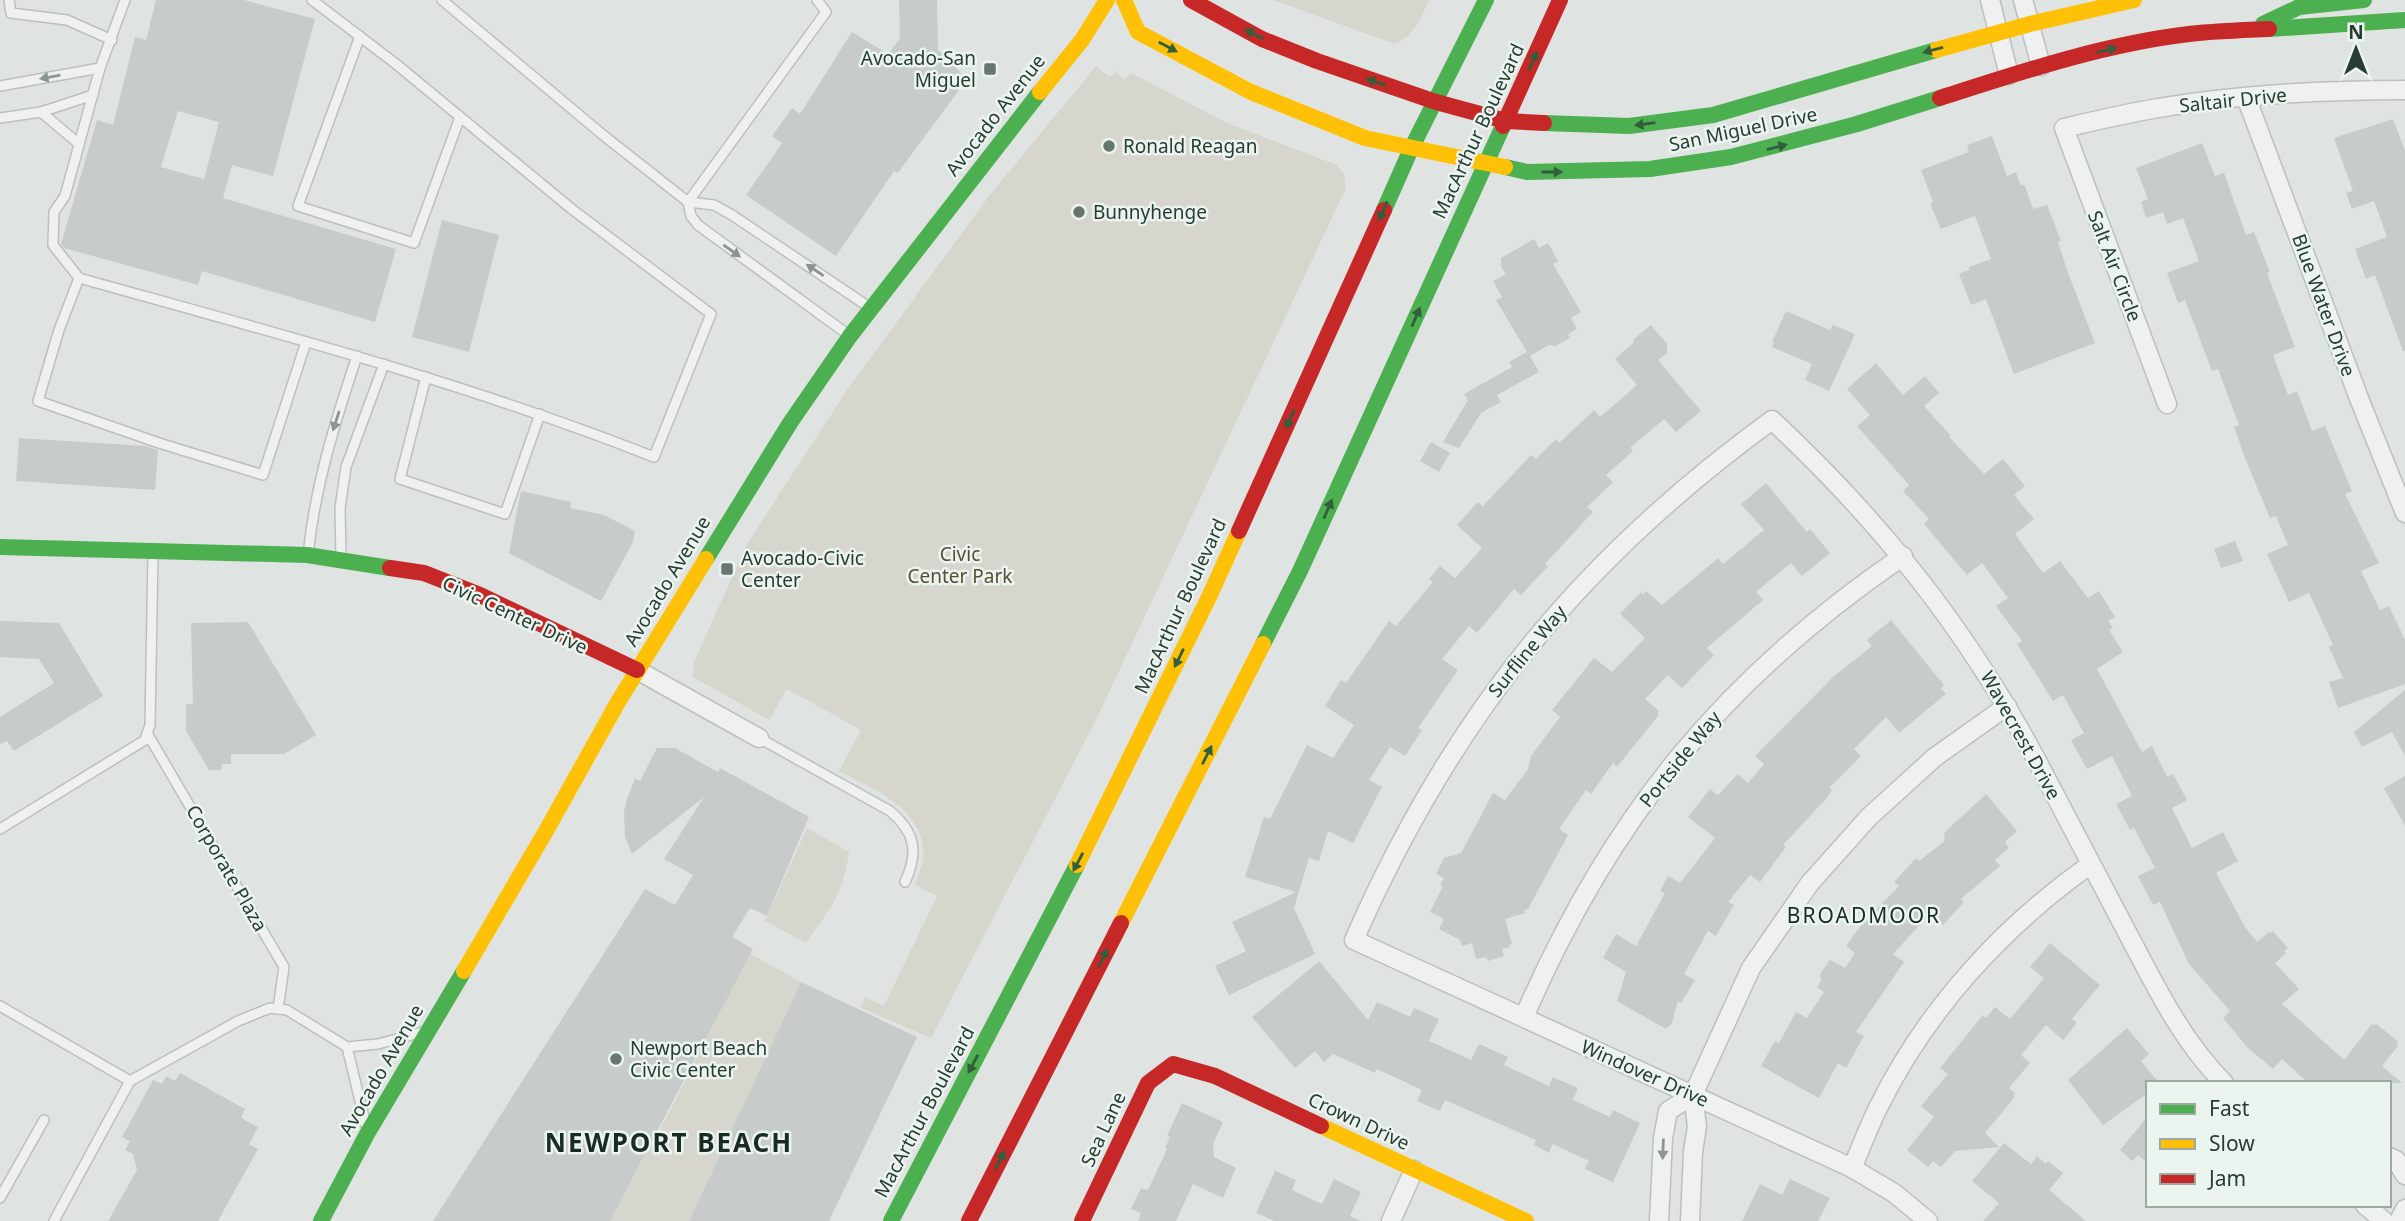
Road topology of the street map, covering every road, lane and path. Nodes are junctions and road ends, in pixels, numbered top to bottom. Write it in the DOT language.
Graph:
graph roads {
  1 [pos="9,0"];
  2 [pos="125,0"];
  3 [pos="312,0"];
  4 [pos="442,0"];
  5 [pos="817,0"];
  6 [pos="1107,0"];
  7 [pos="1124,0"];
  8 [pos="1191,0"];
  9 [pos="1486,0"];
  10 [pos="1560,0"];
  11 [pos="1990,0"];
  12 [pos="2023,0"];
  13 [pos="2134,0"];
  14 [pos="2364,0"];
  15 [pos="2405,20"];
  16 [pos="2030,24"];
  17 [pos="2254,28"];
  18 [pos="1998,33"];
  19 [pos="360,36"];
  20 [pos="112,40"];
  21 [pos="2041,66"];
  22 [pos="100,68"];
  23 [pos="2009,75"];
  24 [pos="0,86"];
  25 [pos="2405,90"];
  26 [pos="93,95"];
  27 [pos="2246,97"];
  28 [pos="1436,103"];
  29 [pos="41,112"];
  30 [pos="460,117"];
  31 [pos="0,118"];
  32 [pos="1506,121"];
  33 [pos="2064,128"];
  34 [pos="79,144"];
  35 [pos="1411,149"];
  36 [pos="1484,164"];
  37 [pos="688,202"];
  38 [pos="79,278"];
  39 [pos="872,308"];
  40 [pos="850,336"];
  41 [pos="306,342"];
  42 [pos="357,356"];
  43 [pos="384,364"];
  44 [pos="426,377"];
  45 [pos="2167,404"];
  46 [pos="540,414"];
  47 [pos="1772,420"];
  48 [pos="2405,513"];
  49 [pos="0,547"];
  50 [pos="153,550"];
  51 [pos="307,555"];
  52 [pos="1903,556"];
  53 [pos="341,560"];
  54 [pos="637,670"];
  55 [pos="2007,706"];
  56 [pos="148,733"];
  57 [pos="759,738"];
  58 [pos="0,829"];
  59 [pos="2091,864"];
  60 [pos="905,882"];
  61 [pos="1354,940"];
  62 [pos="0,1006"];
  63 [pos="278,1009"];
  64 [pos="1524,1017"];
  65 [pos="428,1031"];
  66 [pos="347,1047"];
  67 [pos="1173,1064"];
  68 [pos="130,1081"];
  69 [pos="2222,1081"];
  70 [pos="1693,1095"];
  71 [pos="44,1120"];
  72 [pos="367,1134"];
  73 [pos="2391,1158"];
  74 [pos="1852,1168"];
  75 [pos="1414,1170"];
  76 [pos="2405,1175"];
  77 [pos="0,1198"];
  78 [pos="2367,1207"];
  79 [pos="2405,1209"];
  80 [pos="54,1221"];
  81 [pos="321,1221"];
  82 [pos="891,1221"];
  83 [pos="969,1221"];
  84 [pos="1083,1221"];
  85 [pos="1391,1221"];
  86 [pos="1527,1221"];
  87 [pos="1659,1221"];
  88 [pos="1690,1221"];
  89 [pos="1928,1221"];
  90 [pos="2384,1221"];
  91 [pos="2399,1221"];
  1 -- 20 [label="lane"];
  2 -- 20 [label="lane"];
  3 -- 19 [label="lane"];
  4 -- 37 [label="lane"];
  5 -- 37 [label="lane"];
  6 -- 39 [label="main road, Avocado Avenue"];
  7 -- 35 [label="main road, San Miguel Drive, one-way"];
  28 -- 8 [label="main road, San Miguel Drive, one-way"];
  9 -- 28 [label="main road, MacArthur Boulevard"];
  32 -- 10 [label="main road, MacArthur Boulevard, one-way"];
  11 -- 18 [label="street"];
  12 -- 16 [label="street"];
  13 -- 16 [label="main road, San Miguel Drive"];
  14 -- 17 [label="main road"];
  15 -- 17 [label="main road, San Miguel Drive"];
  16 -- 18 [label="main road, San Miguel Drive"];
  16 -- 21 [label="street"];
  21 -- 17 [label="main road, San Miguel Drive, one-way"];
  18 -- 23 [label="street"];
  18 -- 32 [label="main road, San Miguel Drive, one-way"];
  19 -- 30 [label="lane"];
  19 -- 30 [label="lane"];
  20 -- 22 [label="lane"];
  21 -- 23 [label="main road, San Miguel Drive"];
  22 -- 24 [label="lane, one-way"];
  22 -- 26 [label="lane"];
  36 -- 23 [label="main road, San Miguel Drive, one-way"];
  25 -- 27 [label="street, Saltair Drive"];
  26 -- 29 [label="lane"];
  26 -- 34 [label="lane"];
  27 -- 33 [label="street, Saltair Drive"];
  27 -- 48 [label="street, Blue Water Drive"];
  28 -- 32 [label="main road, San Miguel Drive"];
  28 -- 35 [label="main road, MacArthur Boulevard"];
  29 -- 31 [label="lane"];
  29 -- 34 [label="lane"];
  30 -- 46 [label="lane"];
  32 -- 36 [label="main road, MacArthur Boulevard"];
  33 -- 45 [label="street, Salt Air Circle"];
  34 -- 38 [label="lane"];
  35 -- 36 [label="main road, San Miguel Drive"];
  35 -- 82 [label="main road, MacArthur Boulevard, one-way"];
  83 -- 36 [label="main road, MacArthur Boulevard, one-way"];
  39 -- 37 [label="lane, one-way"];
  37 -- 40 [label="lane, one-way"];
  38 -- 41 [label="lane"];
  38 -- 41 [label="lane"];
  39 -- 40 [label="main road, Avocado Avenue"];
  40 -- 54 [label="main road, Avocado Avenue"];
  41 -- 42 [label="lane"];
  42 -- 43 [label="lane"];
  42 -- 51 [label="lane, one-way"];
  43 -- 44 [label="lane"];
  43 -- 53 [label="lane"];
  44 -- 46 [label="lane"];
  44 -- 46 [label="lane"];
  47 -- 52 [label="street, Wavecrest Drive"];
  47 -- 61 [label="street, Surfline Way"];
  49 -- 50 [label="main road, Civic Center Drive"];
  50 -- 51 [label="main road, Civic Center Drive"];
  50 -- 56 [label="lane"];
  51 -- 53 [label="main road, Civic Center Drive"];
  52 -- 55 [label="street, Wavecrest Drive"];
  52 -- 64 [label="street, Portside Way"];
  53 -- 54 [label="main road, Civic Center Drive"];
  54 -- 57 [label="street, Civic Center Drive"];
  54 -- 65 [label="main road, Avocado Avenue"];
  55 -- 59 [label="street, Wavecrest Drive"];
  55 -- 70 [label="street"];
  56 -- 58 [label="lane"];
  56 -- 63 [label="lane, Corporate Plaza"];
  57 -- 60 [label="lane"];
  59 -- 69 [label="street, Wavecrest Drive"];
  59 -- 74 [label="street"];
  61 -- 64 [label="street, Windover Drive"];
  62 -- 68 [label="lane"];
  63 -- 66 [label="lane"];
  63 -- 68 [label="lane"];
  64 -- 70 [label="street, Windover Drive"];
  65 -- 66 [label="lane"];
  65 -- 72 [label="main road, Avocado Avenue"];
  66 -- 72 [label="lane"];
  67 -- 75 [label="main road, Crown Drive"];
  67 -- 84 [label="main road, Sea Lane"];
  68 -- 80 [label="lane"];
  70 -- 74 [label="street, Windover Drive"];
  70 -- 87 [label="street, one-way"];
  70 -- 88 [label="street"];
  71 -- 77 [label="lane"];
  72 -- 81 [label="main road, Avocado Avenue"];
  73 -- 76 [label="street"];
  74 -- 89 [label="street, Windover Drive"];
  75 -- 85 [label="street"];
  75 -- 86 [label="main road, Crown Drive"];
  78 -- 90 [label="street"];
  79 -- 91 [label="street"];
}
